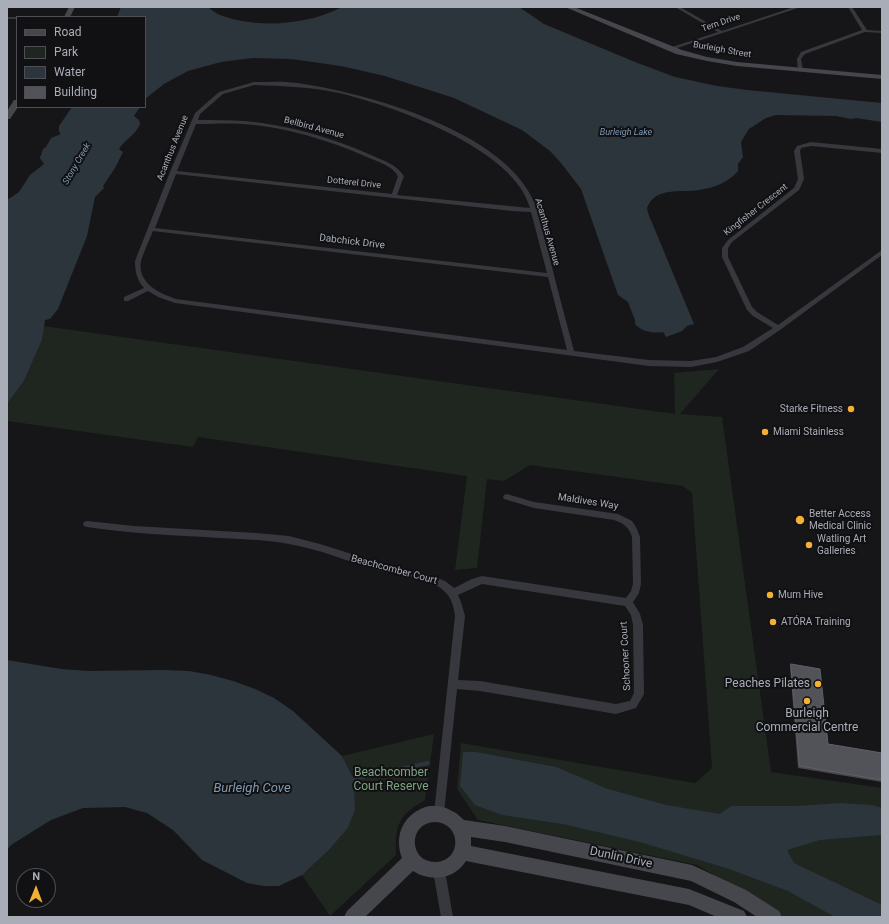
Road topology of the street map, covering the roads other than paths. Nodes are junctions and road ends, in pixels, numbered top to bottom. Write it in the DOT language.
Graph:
graph roads {
  1 [pos="72,7"];
  2 [pos="568,7"];
  3 [pos="677,7"];
  4 [pos="799,7"];
  5 [pos="850,7"];
  6 [pos="68,16"];
  7 [pos="865,31"];
  8 [pos="721,32"];
  9 [pos="882,32"];
  10 [pos="671,49"];
  11 [pos="800,70"];
  12 [pos="882,77"];
  13 [pos="16,104"];
  14 [pos="7,117"];
  15 [pos="194,122"];
  16 [pos="882,151"];
  17 [pos="173,172"];
  18 [pos="394,196"];
  19 [pos="534,210"];
  20 [pos="150,229"];
  21 [pos="882,252"];
  22 [pos="550,275"];
  23 [pos="147,289"];
  24 [pos="126,299"];
  25 [pos="778,328"];
  26 [pos="571,352"];
  27 [pos="507,497"];
  28 [pos="87,524"];
  29 [pos="453,593"];
  30 [pos="628,602"];
  31 [pos="453,684"];
  32 [pos="439,813"];
  33 [pos="459,827"];
  34 [pos="461,852"];
  35 [pos="413,860"];
  36 [pos="439,871"];
  37 [pos="353,917"];
  38 [pos="447,917"];
  39 [pos="738,917"];
  40 [pos="773,917"];
  1 -- 6 [label="street"];
  2 -- 10 [label="street, Burleigh Street"];
  3 -- 8 [label="street"];
  4 -- 8 [label="street, Tern Drive"];
  5 -- 7 [label="street"];
  7 -- 9 [label="street"];
  7 -- 11 [label="street"];
  8 -- 10 [label="street, Tern Drive"];
  10 -- 11 [label="street, Burleigh Street"];
  11 -- 12 [label="street, Burleigh Street"];
  13 -- 14 [label="street"];
  15 -- 17 [label="street, Acanthus Avenue"];
  15 -- 18 [label="street, Bellbird Avenue"];
  15 -- 19 [label="street, Acanthus Avenue"];
  16 -- 25 [label="street, Kingfisher Crescent"];
  17 -- 18 [label="street, Dotterel Drive"];
  17 -- 20 [label="street, Acanthus Avenue"];
  18 -- 19 [label="street, Dotterel Drive"];
  19 -- 22 [label="street, Acanthus Avenue"];
  20 -- 22 [label="street, Dabchick Drive"];
  20 -- 23 [label="street, Acanthus Avenue"];
  21 -- 25 [label="street"];
  22 -- 26 [label="street, Acanthus Avenue"];
  23 -- 24 [label="street"];
  23 -- 26 [label="street"];
  25 -- 26 [label="street"];
  27 -- 30 [label="street, Maldives Way"];
  28 -- 29 [label="street, Beachcomber Court"];
  29 -- 30 [label="street"];
  29 -- 31 [label="street"];
  30 -- 31 [label="street, Schooner Court"];
  31 -- 32 [label="street"];
  32 -- 33 [label="street"];
  32 -- 35 [label="street"];
  33 -- 34 [label="street"];
  33 -- 40 [label="street, Dunlin Drive"];
  34 -- 36 [label="street"];
  34 -- 39 [label="street"];
  35 -- 36 [label="street"];
  35 -- 37 [label="street"];
  36 -- 38 [label="street"];
}
